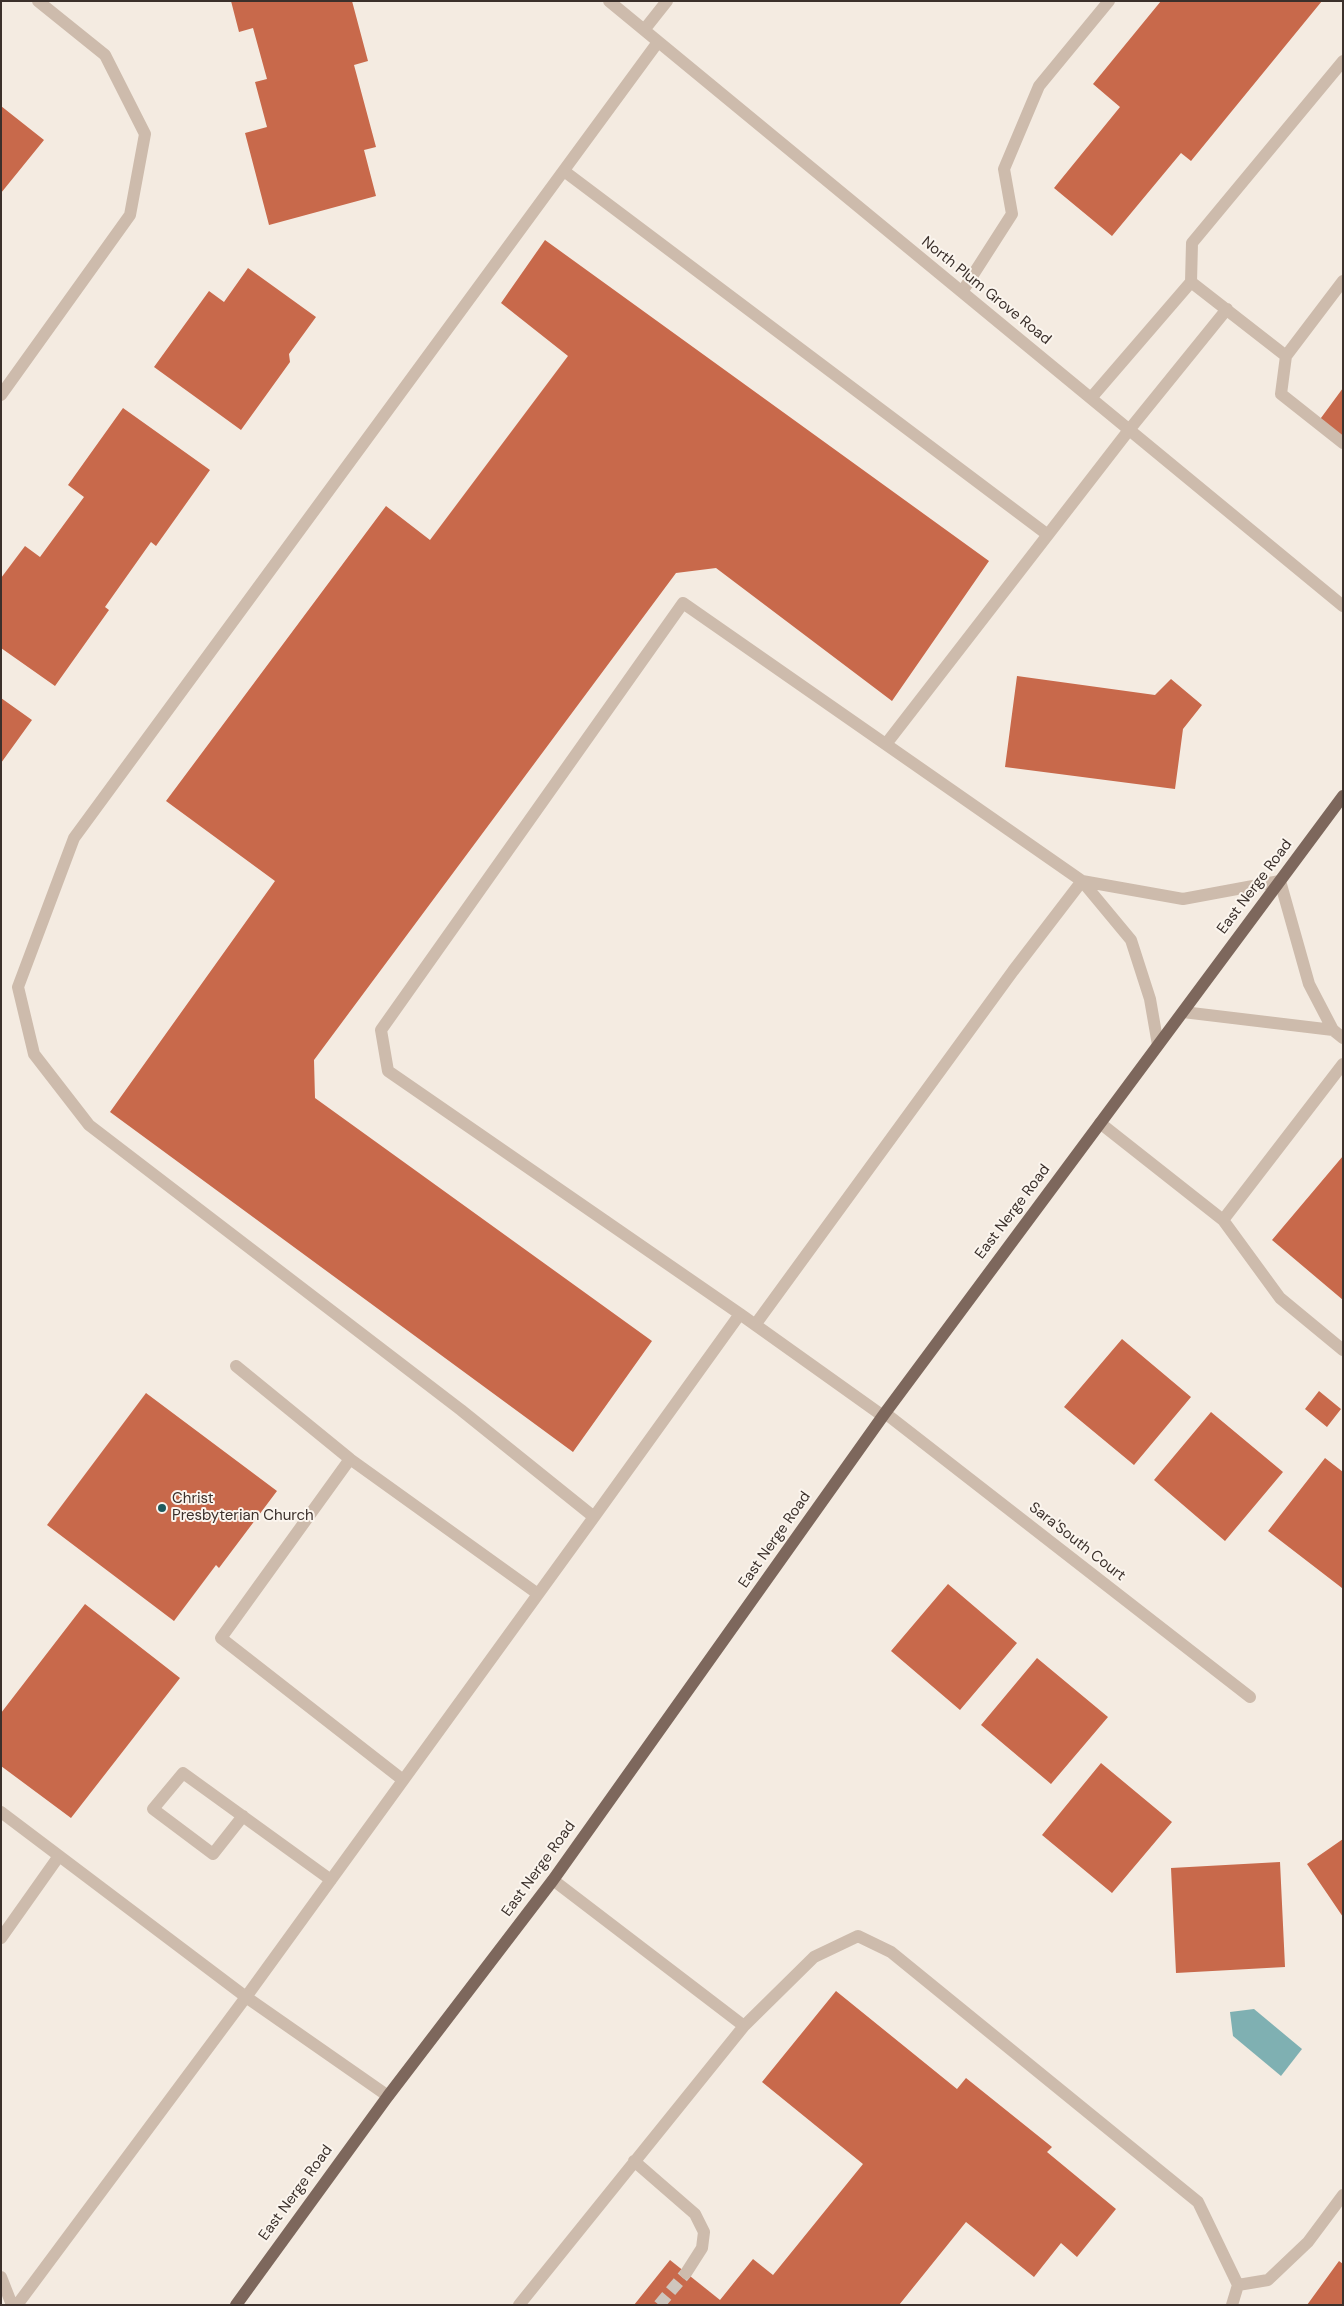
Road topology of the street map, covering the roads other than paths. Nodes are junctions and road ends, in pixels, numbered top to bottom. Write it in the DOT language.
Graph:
graph roads {
  1 [pos="38,1"];
  2 [pos="609,1"];
  3 [pos="667,1"];
  4 [pos="1109,1"];
  5 [pos="644,30"];
  6 [pos="658,42"];
  7 [pos="1343,61"];
  8 [pos="564,171"];
  9 [pos="1343,281"];
  10 [pos="1191,282"];
  11 [pos="962,292"];
  12 [pos="1226,309"];
  13 [pos="1286,356"];
  14 [pos="1,395"];
  15 [pos="1091,398"];
  16 [pos="1129,430"];
  17 [pos="1343,443"];
  18 [pos="1048,536"];
  19 [pos="1343,606"];
  20 [pos="886,744"];
  21 [pos="1343,796"];
  22 [pos="1082,881"];
  23 [pos="1280,881"];
  24 [pos="1183,1012"];
  25 [pos="1333,1030"];
  26 [pos="1343,1038"];
  27 [pos="1158,1045"];
  28 [pos="1343,1064"];
  29 [pos="1100,1123"];
  30 [pos="1223,1220"];
  31 [pos="740,1314"];
  32 [pos="755,1325"];
  33 [pos="1343,1350"];
  34 [pos="236,1366"];
  35 [pos="884,1415"];
  36 [pos="350,1459"];
  37 [pos="594,1517"];
  38 [pos="538,1594"];
  39 [pos="1250,1697"];
  40 [pos="403,1780"];
  41 [pos="1,1812"];
  42 [pos="242,1816"];
  43 [pos="60,1856"];
  44 [pos="331,1880"];
  45 [pos="553,1880"];
  46 [pos="1,1938"];
  47 [pos="246,1997"];
  48 [pos="744,2026"];
  49 [pos="388,2096"];
  50 [pos="634,2161"];
  51 [pos="1343,2195"];
  52 [pos="686,2273"];
  53 [pos="1,2278"];
  54 [pos="1238,2285"];
  55 [pos="522,2304"];
  56 [pos="12,2305"];
  57 [pos="17,2305"];
  58 [pos="236,2305"];
  59 [pos="1232,2305"];
  1 -- 14 [label="street"];
  2 -- 5 [label="street, North Plum Grove Road"];
  3 -- 5 [label="street"];
  4 -- 11 [label="street"];
  5 -- 6 [label="street, North Plum Grove Road"];
  6 -- 8 [label="street"];
  6 -- 11 [label="street, North Plum Grove Road"];
  7 -- 10 [label="street"];
  8 -- 18 [label="street"];
  8 -- 37 [label="street"];
  9 -- 13 [label="street"];
  10 -- 12 [label="street"];
  10 -- 15 [label="street"];
  11 -- 15 [label="street, North Plum Grove Road"];
  12 -- 13 [label="street"];
  12 -- 16 [label="street"];
  13 -- 17 [label="street"];
  15 -- 16 [label="street, North Plum Grove Road"];
  16 -- 18 [label="street"];
  16 -- 19 [label="street, North Plum Grove Road"];
  18 -- 20 [label="street"];
  20 -- 22 [label="street"];
  20 -- 31 [label="street, Sara'South Court"];
  21 -- 23 [label="main road, East Nerge Road"];
  22 -- 23 [label="street"];
  22 -- 27 [label="street"];
  22 -- 32 [label="street"];
  23 -- 24 [label="main road, East Nerge Road"];
  23 -- 25 [label="street"];
  24 -- 25 [label="street"];
  24 -- 27 [label="main road, East Nerge Road"];
  25 -- 26 [label="street"];
  27 -- 29 [label="main road, East Nerge Road"];
  28 -- 30 [label="street"];
  29 -- 30 [label="street"];
  29 -- 35 [label="main road, East Nerge Road"];
  30 -- 33 [label="street"];
  31 -- 32 [label="street, Sara'South Court"];
  31 -- 37 [label="street"];
  32 -- 35 [label="street, Sara'South Court"];
  34 -- 36 [label="street"];
  35 -- 39 [label="street, Sara'South Court"];
  35 -- 45 [label="main road, East Nerge Road"];
  36 -- 38 [label="street"];
  36 -- 40 [label="street"];
  37 -- 38 [label="street"];
  38 -- 40 [label="street"];
  40 -- 44 [label="street"];
  41 -- 43 [label="street"];
  42 -- 42 [label="street"];
  42 -- 44 [label="street"];
  43 -- 46 [label="street"];
  43 -- 47 [label="street"];
  44 -- 47 [label="street"];
  45 -- 48 [label="street"];
  45 -- 49 [label="main road, East Nerge Road"];
  47 -- 49 [label="street"];
  47 -- 57 [label="street"];
  48 -- 50 [label="street"];
  48 -- 54 [label="street"];
  49 -- 58 [label="main road, East Nerge Road"];
  50 -- 52 [label="street"];
  50 -- 55 [label="street"];
  51 -- 54 [label="street"];
  53 -- 56 [label="street"];
  54 -- 59 [label="street"];
}
